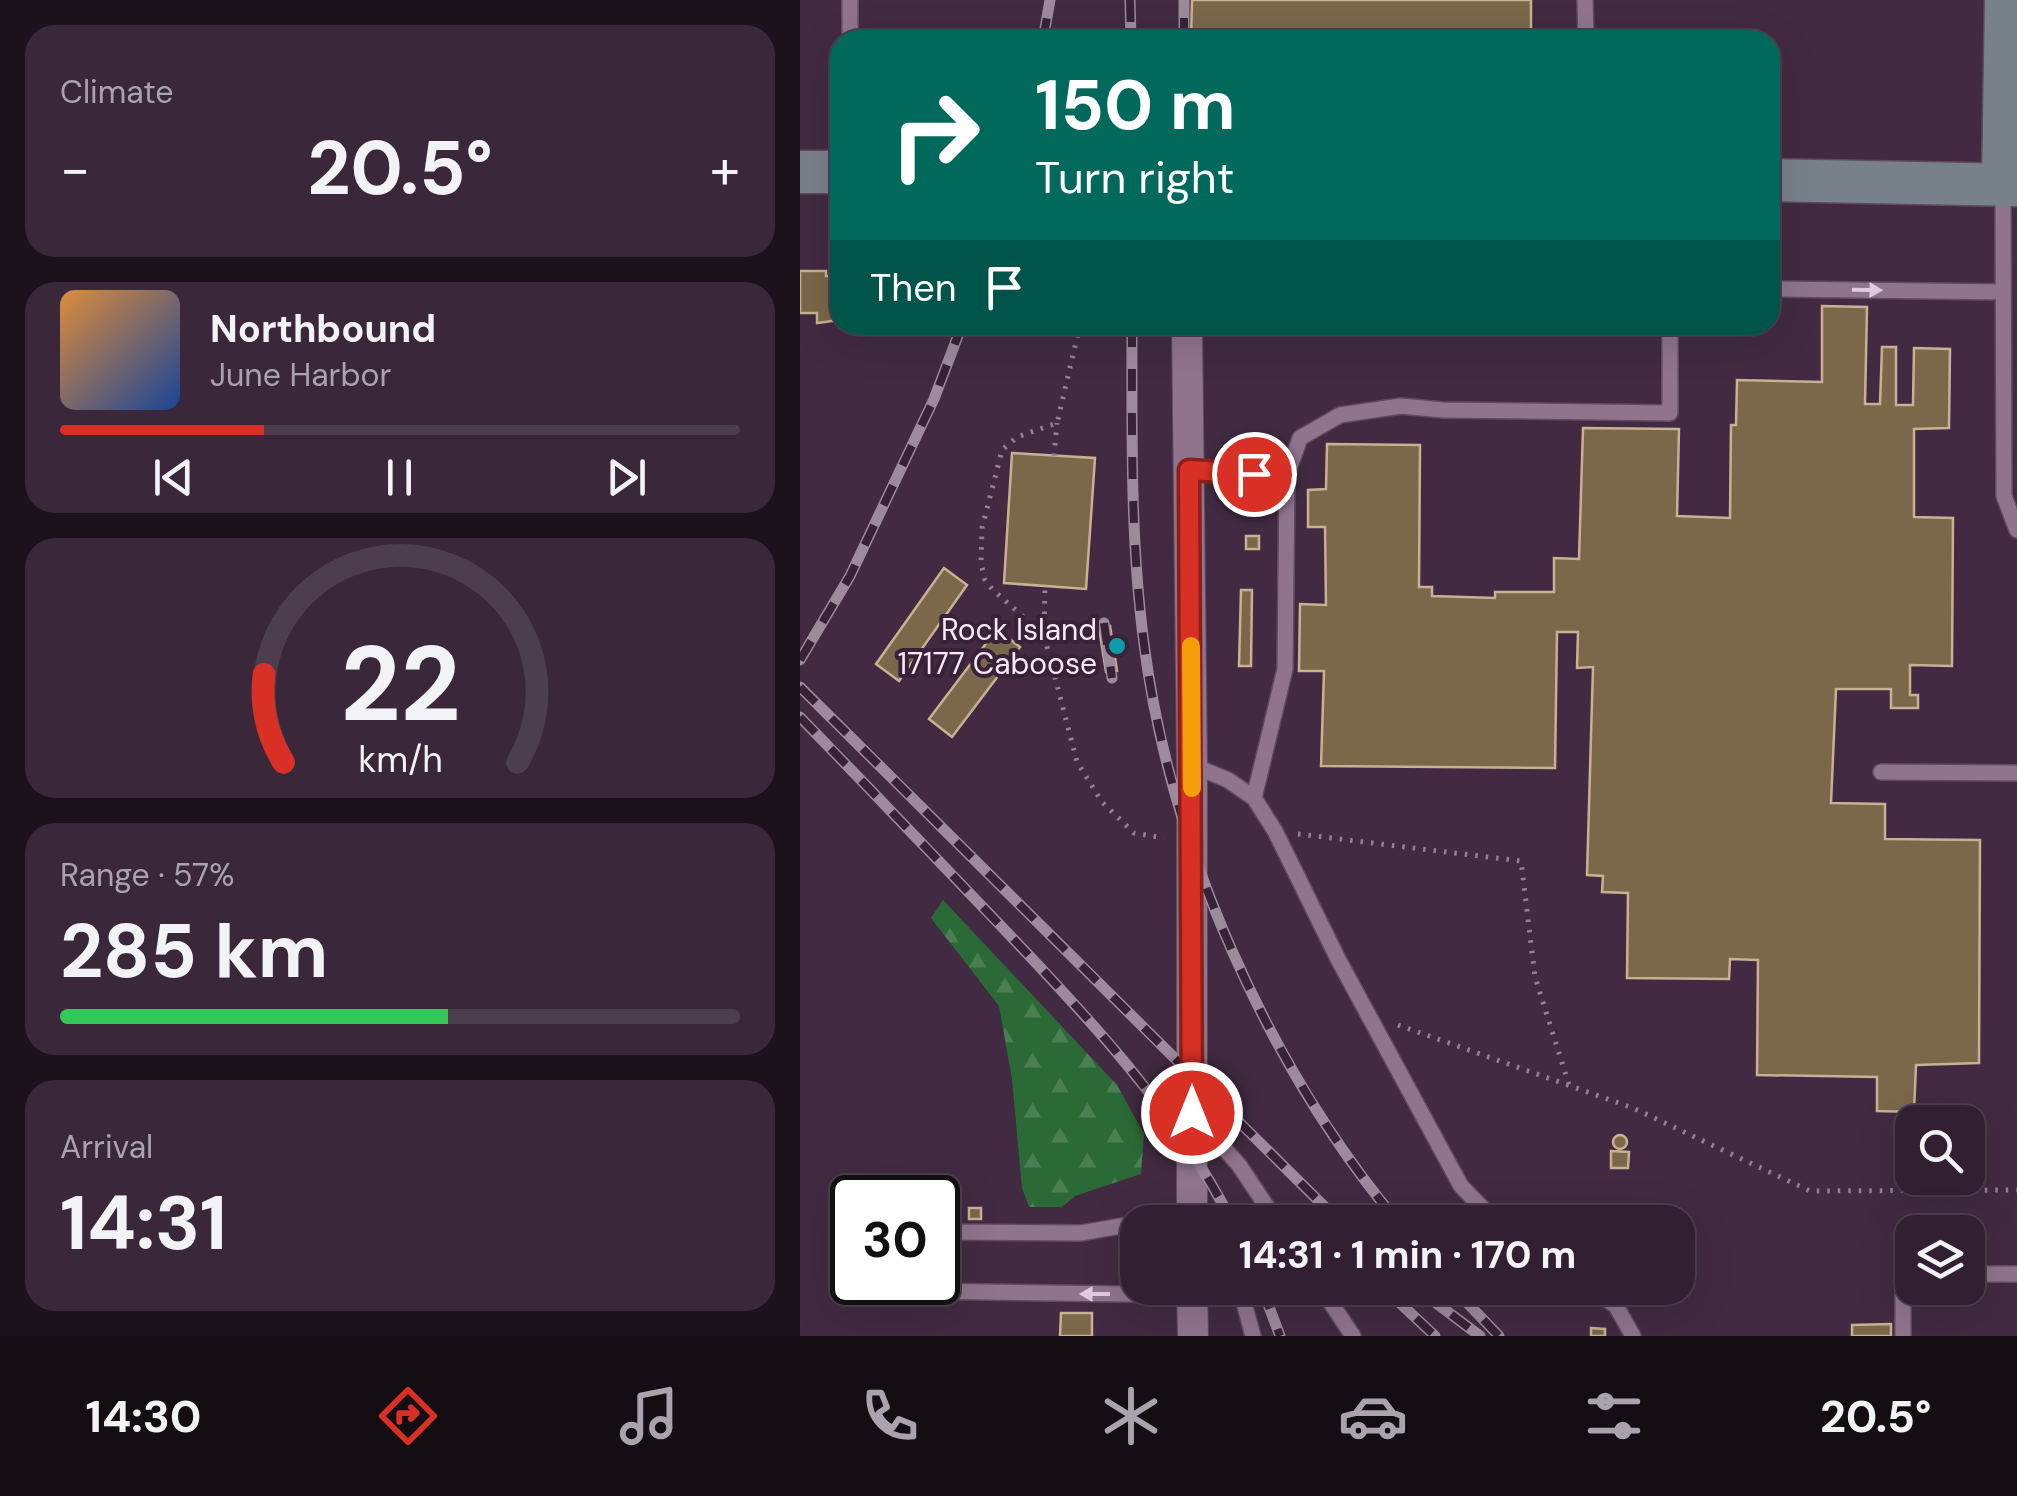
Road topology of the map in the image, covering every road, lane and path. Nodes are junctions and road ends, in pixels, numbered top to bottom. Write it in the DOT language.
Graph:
graph roads {
  1 [pos="850,0"];
  2 [pos="1586,0"];
  3 [pos="2006,0"];
  4 [pos="850,30"];
  5 [pos="1586,30"];
  6 [pos="800,172"];
  7 [pos="830,172"];
  8 [pos="1780,180"];
  9 [pos="2010,185"];
  10 [pos="1780,290"];
  11 [pos="2003,292"];
  12 [pos="1078,335"];
  13 [pos="1187,335"];
  14 [pos="1670,335"];
  15 [pos="1057,423"];
  16 [pos="1054,456"];
  17 [pos="1189,470"];
  18 [pos="1287,475"];
  19 [pos="2017,530"];
  20 [pos="1046,586"];
  21 [pos="1044,635"];
  22 [pos="1192,765"];
  23 [pos="1882,772"];
  24 [pos="2017,772"];
  25 [pos="1254,798"];
  26 [pos="1275,831"];
  27 [pos="1192,842"];
  28 [pos="1368,1014"];
  29 [pos="1569,1086"];
  30 [pos="1192,1113"];
  31 [pos="2017,1190"];
  32 [pos="1192,1205"];
  33 [pos="1266,1205"];
  34 [pos="1479,1205"];
  35 [pos="1120,1226"];
  36 [pos="960,1232"];
  37 [pos="1985,1274"];
  38 [pos="2017,1274"];
  39 [pos="1120,1291"];
  40 [pos="960,1292"];
  41 [pos="1192,1305"];
  42 [pos="1245,1305"];
  43 [pos="1333,1305"];
  44 [pos="1615,1305"];
  45 [pos="1903,1305"];
  46 [pos="1192,1336"];
  47 [pos="1253,1336"];
  48 [pos="1354,1336"];
  49 [pos="1633,1336"];
  50 [pos="1903,1336"];
  1 -- 4 [label="lane"];
  2 -- 5 [label="lane"];
  3 -- 9 [label="street"];
  6 -- 7 [label="street"];
  8 -- 9 [label="street"];
  9 -- 11 [label="lane"];
  10 -- 11 [label="lane, one-way"];
  11 -- 19 [label="lane"];
  12 -- 15 [label="path"];
  13 -- 17 [label="street"];
  14 -- 18 [label="lane"];
  15 -- 16 [label="path"];
  15 -- 21 [label="path"];
  17 -- 18 [label="lane"];
  17 -- 22 [label="street"];
  18 -- 25 [label="lane"];
  20 -- 21 [label="path"];
  21 -- 27 [label="path"];
  22 -- 25 [label="lane"];
  22 -- 27 [label="street"];
  23 -- 24 [label="lane"];
  25 -- 26 [label="lane"];
  26 -- 28 [label="lane"];
  26 -- 29 [label="path"];
  27 -- 30 [label="street"];
  28 -- 29 [label="path"];
  28 -- 34 [label="lane"];
  29 -- 31 [label="path"];
  30 -- 32 [label="street"];
  30 -- 33 [label="lane"];
  35 -- 36 [label="lane"];
  37 -- 38 [label="lane"];
  39 -- 40 [label="lane, one-way"];
  41 -- 46 [label="street"];
  42 -- 47 [label="lane"];
  43 -- 48 [label="lane"];
  44 -- 49 [label="lane"];
  45 -- 50 [label="lane"];
}
